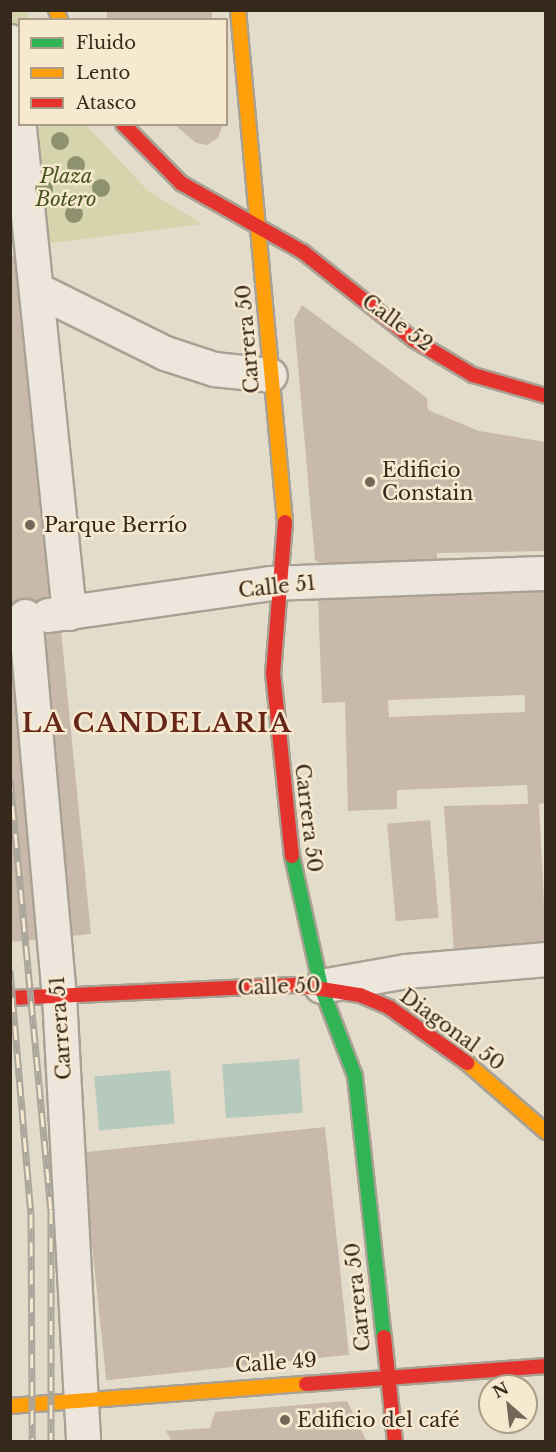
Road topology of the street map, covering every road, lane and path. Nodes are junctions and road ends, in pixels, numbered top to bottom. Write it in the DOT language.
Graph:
graph roads {
  1 [pos="238,10"];
  2 [pos="10,41"];
  3 [pos="125,126"];
  4 [pos="260,227"];
  5 [pos="21,248"];
  6 [pos="36,289"];
  7 [pos="270,375"];
  8 [pos="546,396"];
  9 [pos="546,573"];
  10 [pos="286,584"];
  11 [pos="69,613"];
  12 [pos="18,617"];
  13 [pos="546,960"];
  14 [pos="321,987"];
  15 [pos="59,996"];
  16 [pos="10,998"];
  17 [pos="546,1132"];
  18 [pos="546,1366"];
  19 [pos="386,1375"];
  20 [pos="84,1398"];
  21 [pos="10,1406"];
  22 [pos="83,1442"];
  23 [pos="395,1442"];
  1 -- 4 [label="main road, Carrera 50"];
  2 -- 5 [label="street"];
  3 -- 4 [label="main road, Calle 52"];
  4 -- 7 [label="main road, Carrera 50"];
  4 -- 8 [label="main road, Calle 52"];
  5 -- 6 [label="street"];
  6 -- 7 [label="street"];
  6 -- 11 [label="street"];
  7 -- 10 [label="main road, Carrera 50"];
  9 -- 10 [label="street, Calle 51"];
  10 -- 11 [label="street, Calle 51"];
  10 -- 14 [label="main road, Carrera 50"];
  11 -- 12 [label="street, Calle 51"];
  12 -- 15 [label="street, Carrera 51"];
  13 -- 14 [label="street, Calle 50"];
  14 -- 15 [label="main road, Calle 50"];
  14 -- 17 [label="main road, Diagonal 50"];
  14 -- 19 [label="main road, Carrera 50"];
  15 -- 16 [label="main road, Calle 50"];
  15 -- 20 [label="street, Carrera 51"];
  18 -- 19 [label="main road, Calle 49"];
  19 -- 20 [label="main road, Calle 49"];
  19 -- 23 [label="main road, Carrera 50"];
  20 -- 21 [label="main road, Calle 49"];
  20 -- 22 [label="street, Carrera 51"];
}
